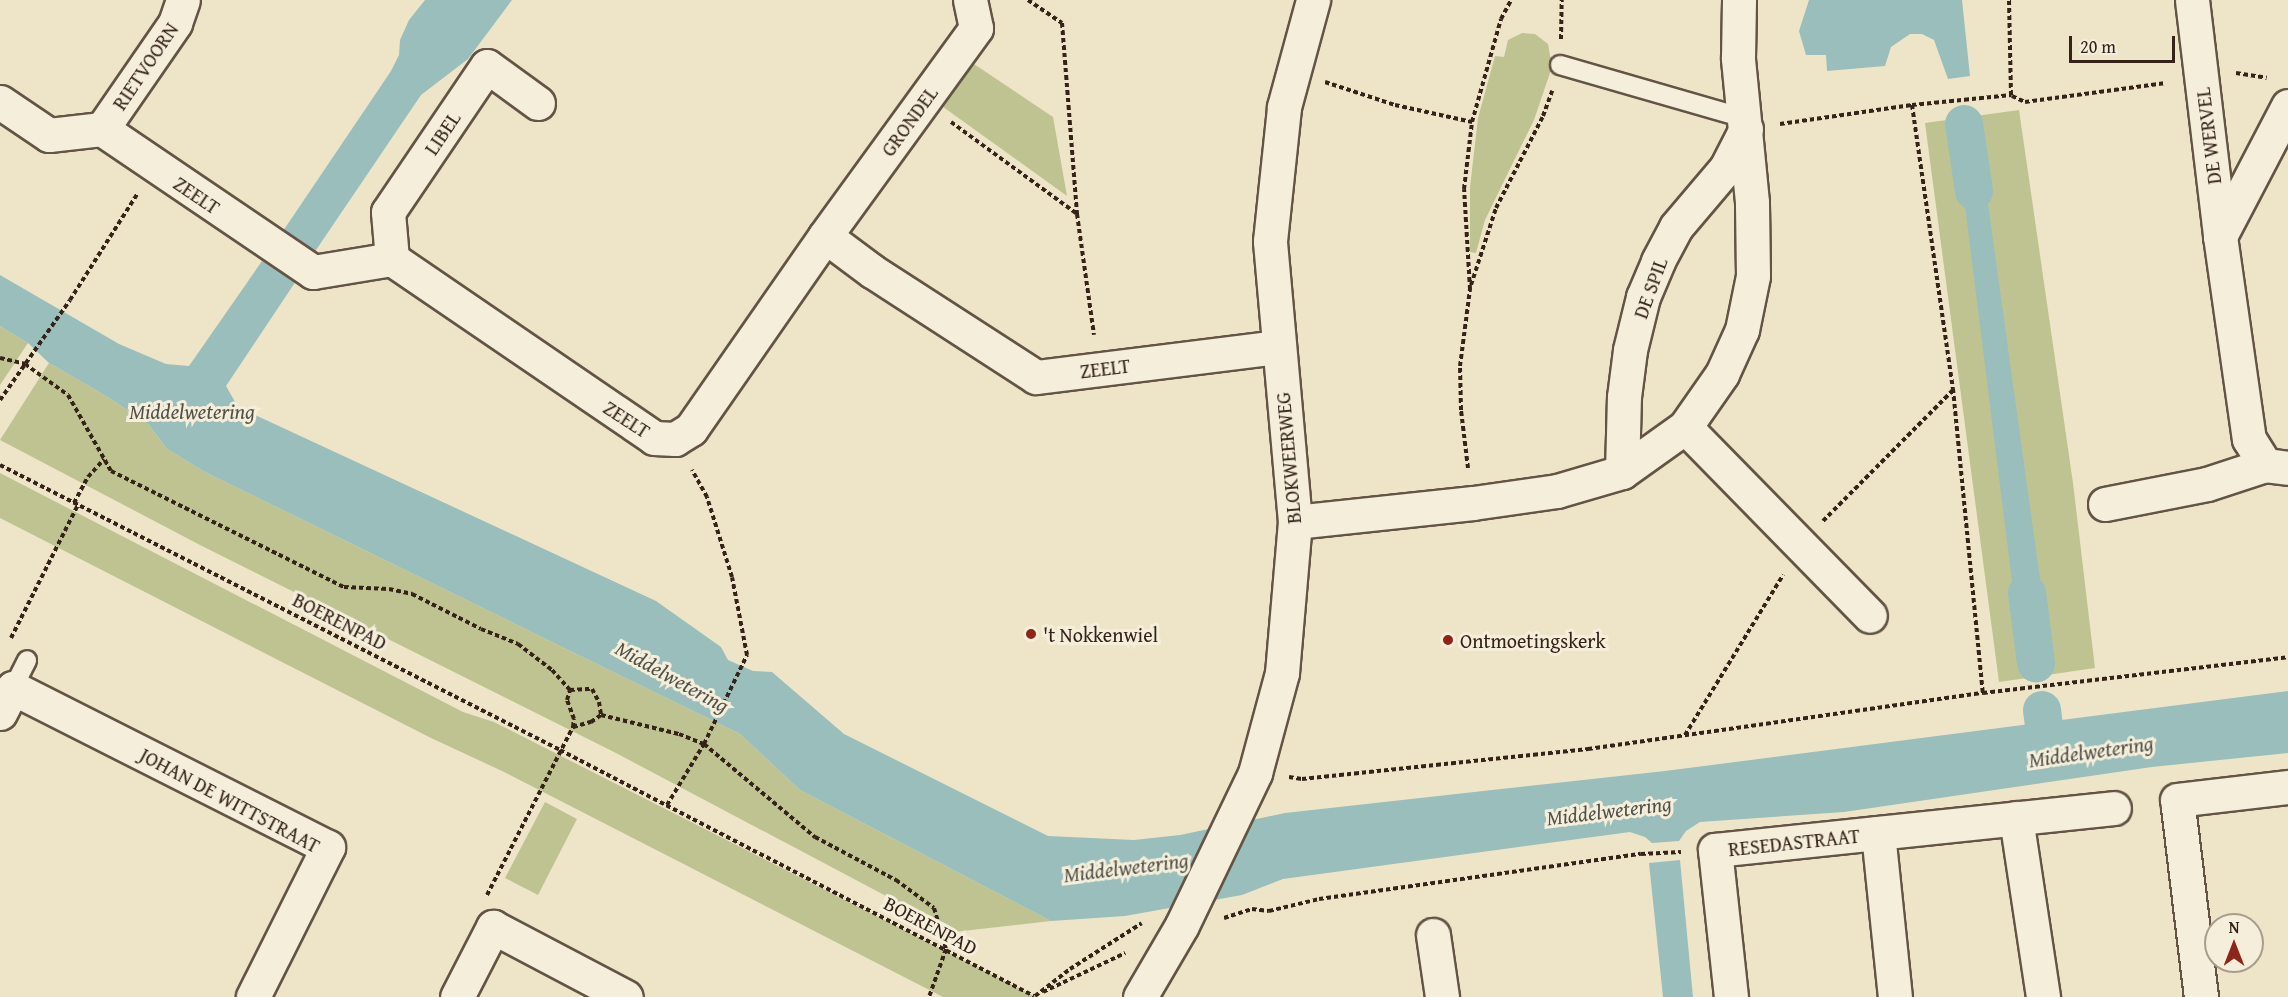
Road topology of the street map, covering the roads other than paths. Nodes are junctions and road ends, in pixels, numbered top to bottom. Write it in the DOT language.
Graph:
graph roads {
  1 [pos="183,0"];
  2 [pos="970,0"];
  3 [pos="1313,0"];
  4 [pos="1739,0"];
  5 [pos="2192,0"];
  6 [pos="1560,65"];
  7 [pos="2280,94"];
  8 [pos="0,102"];
  9 [pos="538,102"];
  10 [pos="1745,124"];
  11 [pos="102,129"];
  12 [pos="825,236"];
  13 [pos="2220,236"];
  14 [pos="392,259"];
  15 [pos="1278,347"];
  16 [pos="1684,427"];
  17 [pos="2276,467"];
  18 [pos="1622,472"];
  19 [pos="2105,504"];
  20 [pos="1295,522"];
  21 [pos="1870,616"];
  22 [pos="13,687"];
  23 [pos="2288,787"];
  24 [pos="2114,808"];
  25 [pos="2016,818"];
  26 [pos="1878,833"];
  27 [pos="1433,935"];
  28 [pos="253,997"];
  29 [pos="457,997"];
  30 [pos="626,997"];
  31 [pos="1140,997"];
  32 [pos="1442,997"];
  33 [pos="1731,997"];
  34 [pos="1895,997"];
  35 [pos="2043,997"];
  36 [pos="2201,997"];
  1 -- 11 [label="street, RIETVOORN"];
  2 -- 12 [label="street, GRONDEL"];
  3 -- 15 [label="street, BLOKWEERWEG"];
  4 -- 10 [label="street"];
  5 -- 13 [label="street, DE WERVEL"];
  6 -- 10 [label="lane"];
  7 -- 13 [label="street, DE WERVEL"];
  8 -- 11 [label="street"];
  9 -- 14 [label="street, LIBEL"];
  10 -- 16 [label="street"];
  10 -- 18 [label="street, DE SPIL"];
  11 -- 14 [label="street, ZEELT"];
  12 -- 14 [label="street, ZEELT"];
  12 -- 15 [label="street, ZEELT"];
  13 -- 17 [label="street, DE WERVEL"];
  15 -- 20 [label="street, BLOKWEERWEG"];
  16 -- 18 [label="street"];
  16 -- 21 [label="street"];
  17 -- 19 [label="street, DE WERVEL"];
  18 -- 20 [label="street"];
  20 -- 31 [label="street, BLOKWEERWEG"];
  22 -- 28 [label="street, JOHAN DE WITTSTRAAT"];
  23 -- 36 [label="street"];
  24 -- 25 [label="street, RESEDASTRAAT"];
  25 -- 26 [label="street, RESEDASTRAAT"];
  25 -- 35 [label="street"];
  26 -- 33 [label="street, RESEDASTRAAT"];
  26 -- 34 [label="street, RESEDASTRAAT"];
  27 -- 32 [label="street"];
  29 -- 30 [label="street"];
}
